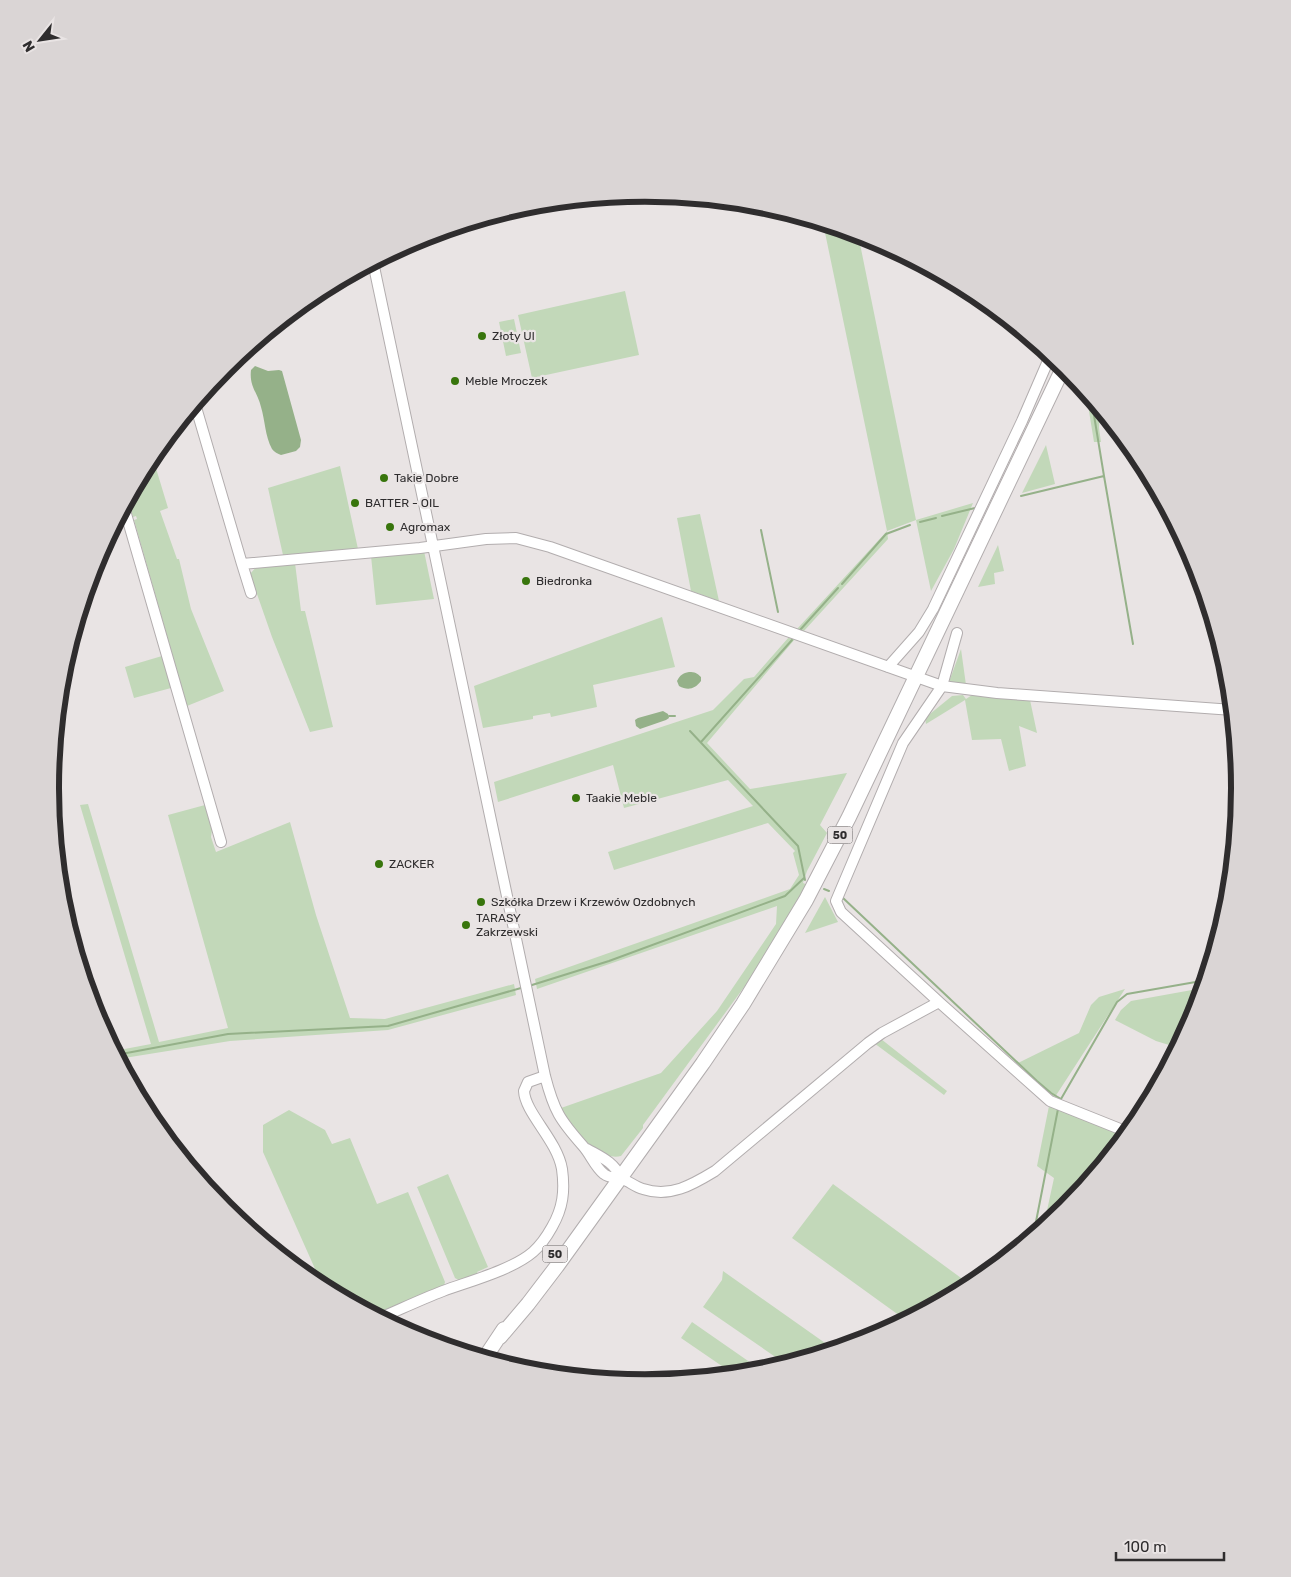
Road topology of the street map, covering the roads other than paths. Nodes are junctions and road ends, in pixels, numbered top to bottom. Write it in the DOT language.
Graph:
graph roads {
  1 [pos="374,268"];
  2 [pos="1047,361"];
  3 [pos="1060,374"];
  4 [pos="197,411"];
  5 [pos="126,515"];
  6 [pos="433,546"];
  7 [pos="242,564"];
  8 [pos="251,593"];
  9 [pos="957,633"];
  10 [pos="888,667"];
  11 [pos="916,678"];
  12 [pos="942,686"];
  13 [pos="1227,710"];
  14 [pos="221,842"];
  15 [pos="939,1002"];
  16 [pos="545,1076"];
  17 [pos="1122,1130"];
  18 [pos="616,1175"];
  19 [pos="386,1315"];
  20 [pos="488,1353"];
  1 -- 6 [label="street"];
  2 -- 10 [label="street"];
  3 -- 11 [label="main road, 50"];
  4 -- 7 [label="street"];
  5 -- 14 [label="street"];
  6 -- 7 [label="street"];
  6 -- 10 [label="street"];
  6 -- 16 [label="street"];
  7 -- 8 [label="street"];
  9 -- 12 [label="street"];
  10 -- 11 [label="street"];
  11 -- 12 [label="street"];
  11 -- 18 [label="main road, 50"];
  12 -- 13 [label="street"];
  12 -- 15 [label="street"];
  15 -- 17 [label="street"];
  15 -- 18 [label="street"];
  16 -- 18 [label="street"];
  16 -- 19 [label="street"];
  18 -- 20 [label="main road, 50"];
}
